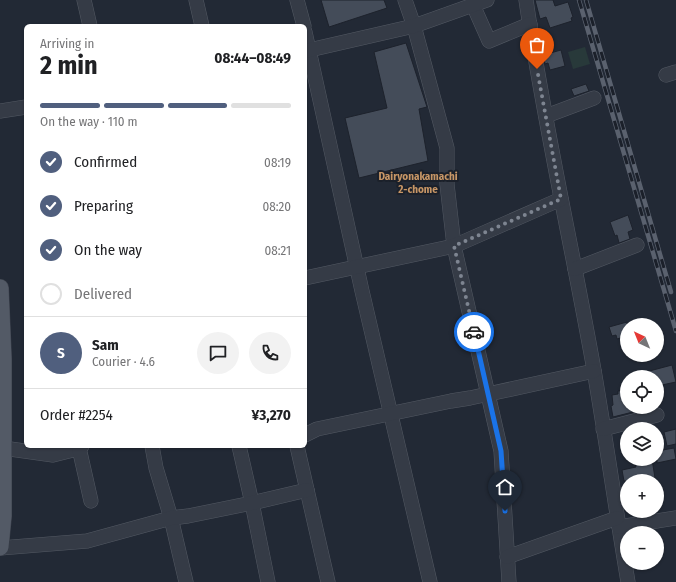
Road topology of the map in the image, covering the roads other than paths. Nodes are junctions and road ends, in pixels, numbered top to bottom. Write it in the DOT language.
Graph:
graph roads {
  1 [pos="84,0"];
  2 [pos="196,0"];
  3 [pos="297,0"];
  4 [pos="405,0"];
  5 [pos="487,0"];
  6 [pos="526,0"];
  7 [pos="465,5"];
  8 [pos="90,24"];
  9 [pos="202,24"];
  10 [pos="303,24"];
  11 [pos="530,24"];
  12 [pos="414,26"];
  13 [pos="307,50"];
  14 [pos="594,98"];
  15 [pos="24,107"];
  16 [pos="0,111"];
  17 [pos="546,116"];
  18 [pos="561,199"];
  19 [pos="637,245"];
  20 [pos="454,246"];
  21 [pos="357,267"];
  22 [pos="575,269"];
  23 [pos="307,278"];
  24 [pos="0,288"];
  25 [pos="594,370"];
  26 [pos="488,394"];
  27 [pos="391,414"];
  28 [pos="657,415"];
  29 [pos="603,429"];
  30 [pos="307,434"];
  31 [pos="3,448"];
  32 [pos="78,448"];
  33 [pos="80,448"];
  34 [pos="152,448"];
  35 [pos="239,448"];
  36 [pos="297,448"];
  37 [pos="307,490"];
  38 [pos="90,501"];
  39 [pos="252,503"];
  40 [pos="171,518"];
  41 [pos="676,518"];
  42 [pos="618,522"];
  43 [pos="0,548"];
  44 [pos="507,557"];
  45 [pos="186,582"];
  46 [pos="268,582"];
  47 [pos="328,582"];
  48 [pos="430,582"];
  49 [pos="509,582"];
  50 [pos="628,582"];
  1 -- 8 [label="street"];
  2 -- 9 [label="street"];
  3 -- 10 [label="street"];
  4 -- 12 [label="street"];
  5 -- 7 [label="street"];
  6 -- 11 [label="street"];
  7 -- 11 [label="street"];
  7 -- 12 [label="street"];
  11 -- 17 [label="street"];
  12 -- 13 [label="street"];
  12 -- 20 [label="street"];
  13 -- 21 [label="street"];
  14 -- 17 [label="street"];
  15 -- 16 [label="street"];
  17 -- 18 [label="street"];
  18 -- 20 [label="street"];
  18 -- 22 [label="street"];
  19 -- 22 [label="street"];
  20 -- 21 [label="street"];
  20 -- 26 [label="street"];
  21 -- 23 [label="street"];
  21 -- 27 [label="street"];
  22 -- 25 [label="street"];
  24 -- 31 [label="main road"];
  25 -- 26 [label="street"];
  25 -- 29 [label="street"];
  26 -- 27 [label="street"];
  26 -- 44 [label="street"];
  27 -- 30 [label="street"];
  27 -- 48 [label="street"];
  28 -- 29 [label="street"];
  29 -- 42 [label="street"];
  31 -- 32 [label="street"];
  31 -- 43 [label="main road"];
  33 -- 38 [label="street"];
  34 -- 40 [label="street"];
  35 -- 39 [label="street"];
  36 -- 37 [label="street"];
  37 -- 39 [label="street"];
  37 -- 47 [label="street"];
  39 -- 40 [label="street"];
  39 -- 46 [label="street"];
  40 -- 43 [label="street"];
  40 -- 45 [label="street"];
  41 -- 42 [label="street"];
  42 -- 44 [label="street"];
  42 -- 50 [label="street"];
  44 -- 49 [label="street"];
}
